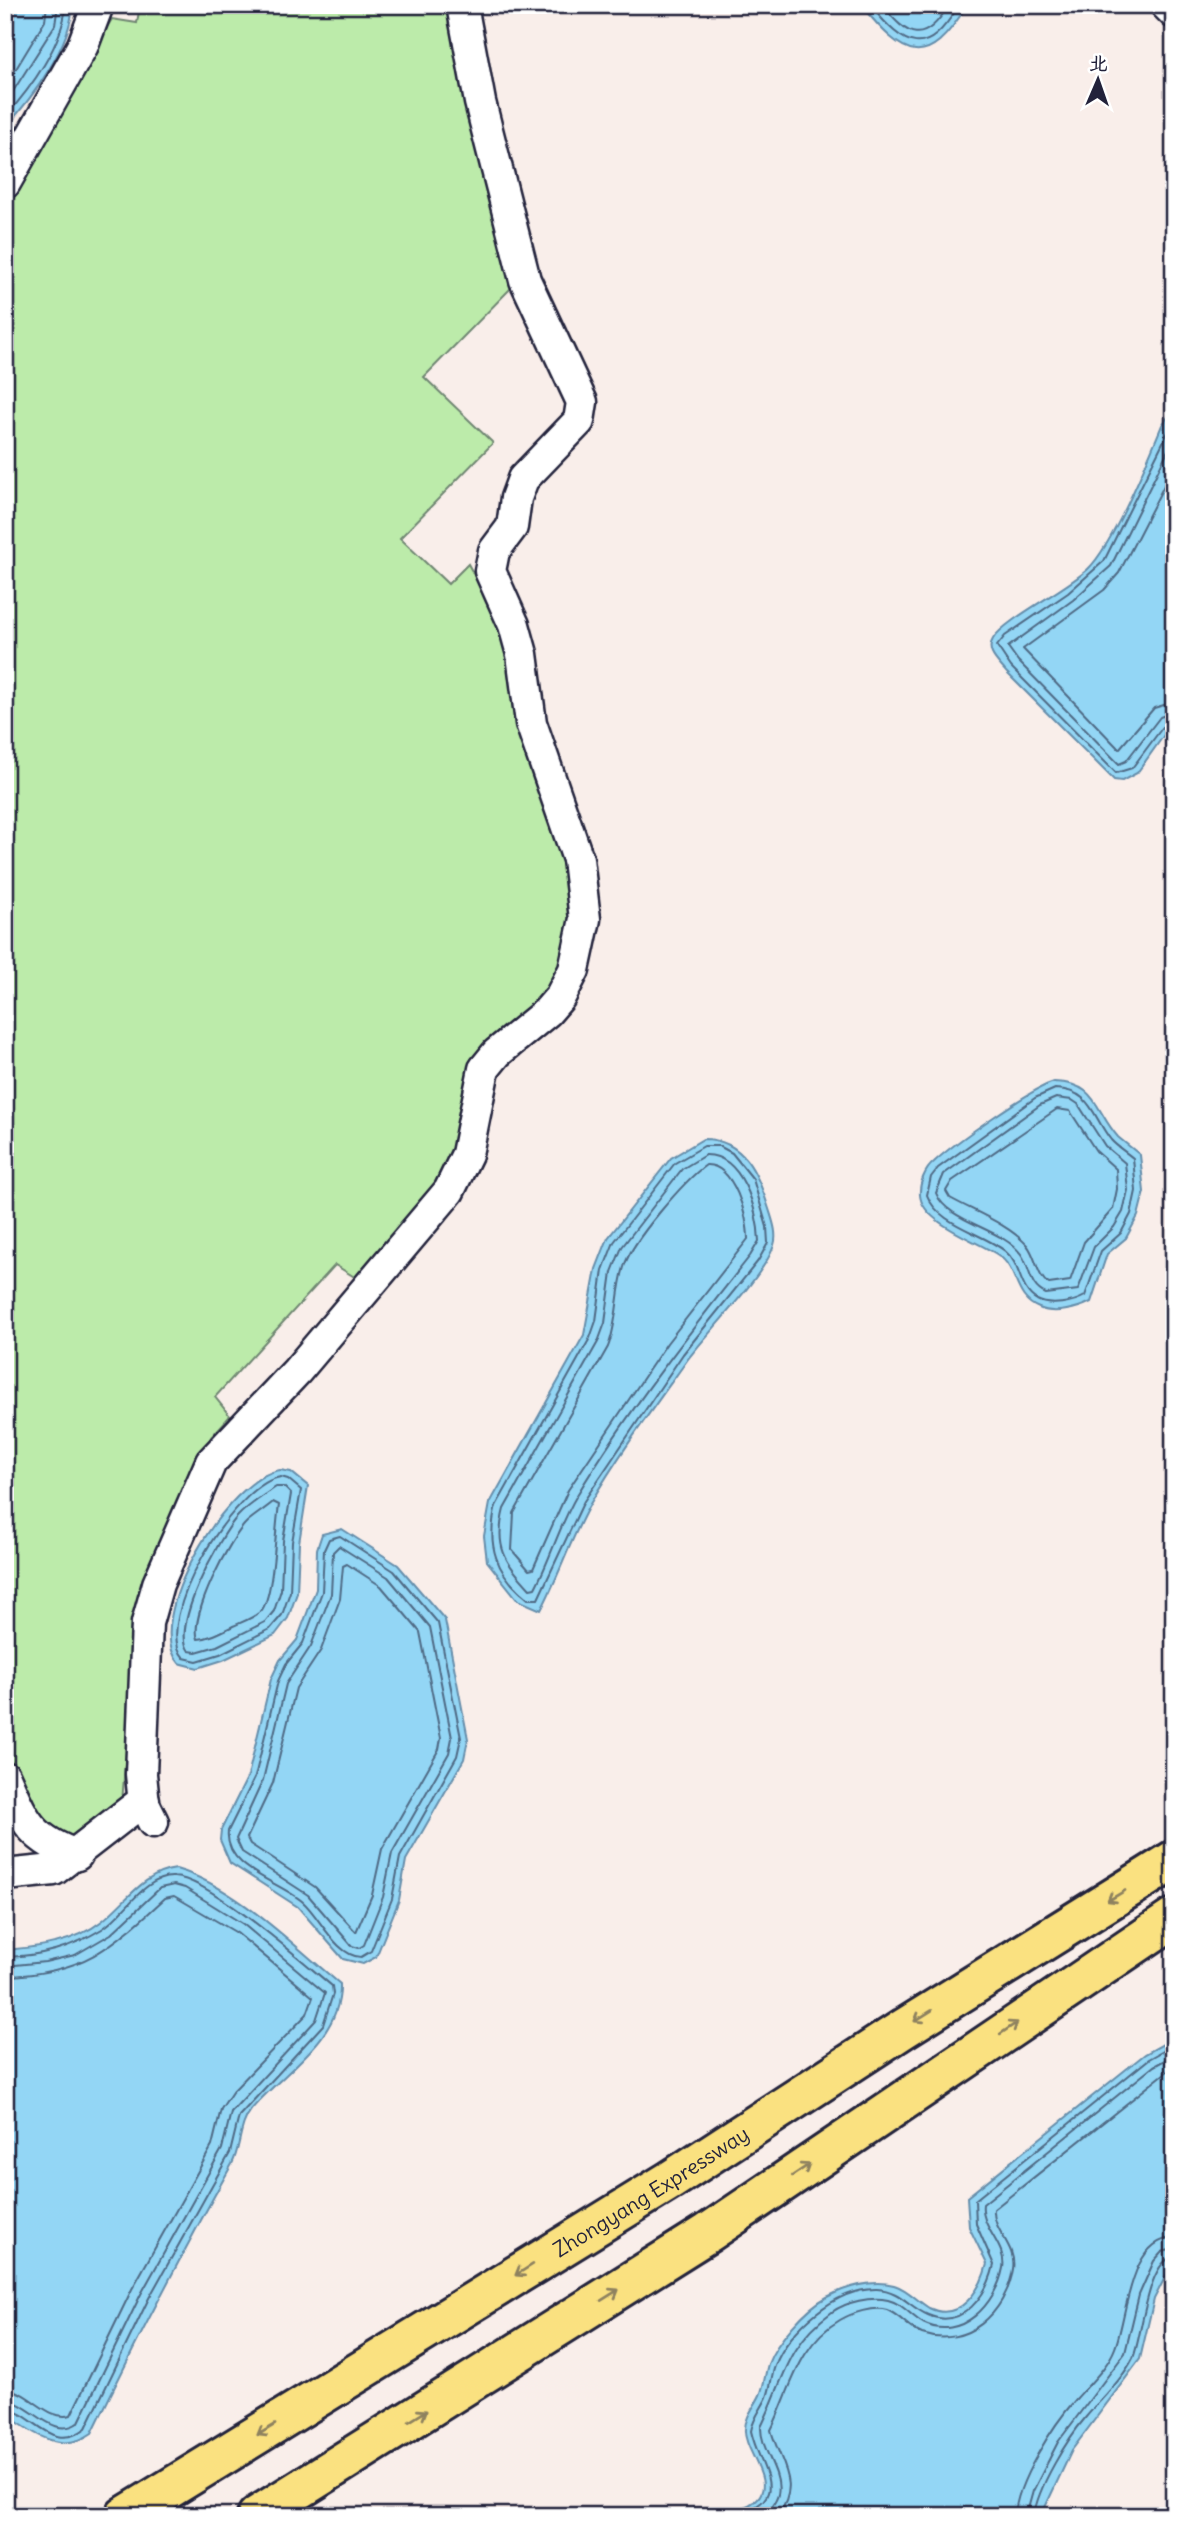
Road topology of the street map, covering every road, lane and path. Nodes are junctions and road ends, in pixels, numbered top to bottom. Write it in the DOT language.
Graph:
graph roads {
  1 [pos="98,5"];
  2 [pos="462,5"];
  3 [pos="1166,5"];
  4 [pos="1174,12"];
  5 [pos="5,183"];
  6 [pos="5,1777"];
  7 [pos="77,1855"];
  8 [pos="1174,1860"];
  9 [pos="5,1875"];
  10 [pos="1174,1918"];
  11 [pos="125,2516"];
  12 [pos="257,2516"];
  1 -- 5 [label="street"];
  2 -- 7 [label="street"];
  3 -- 4 [label="street"];
  6 -- 7 [label="street"];
  7 -- 9 [label="street"];
  8 -- 11 [label="highway, Zhongyang Expressway, one-way"];
  12 -- 10 [label="highway, one-way"];
}
